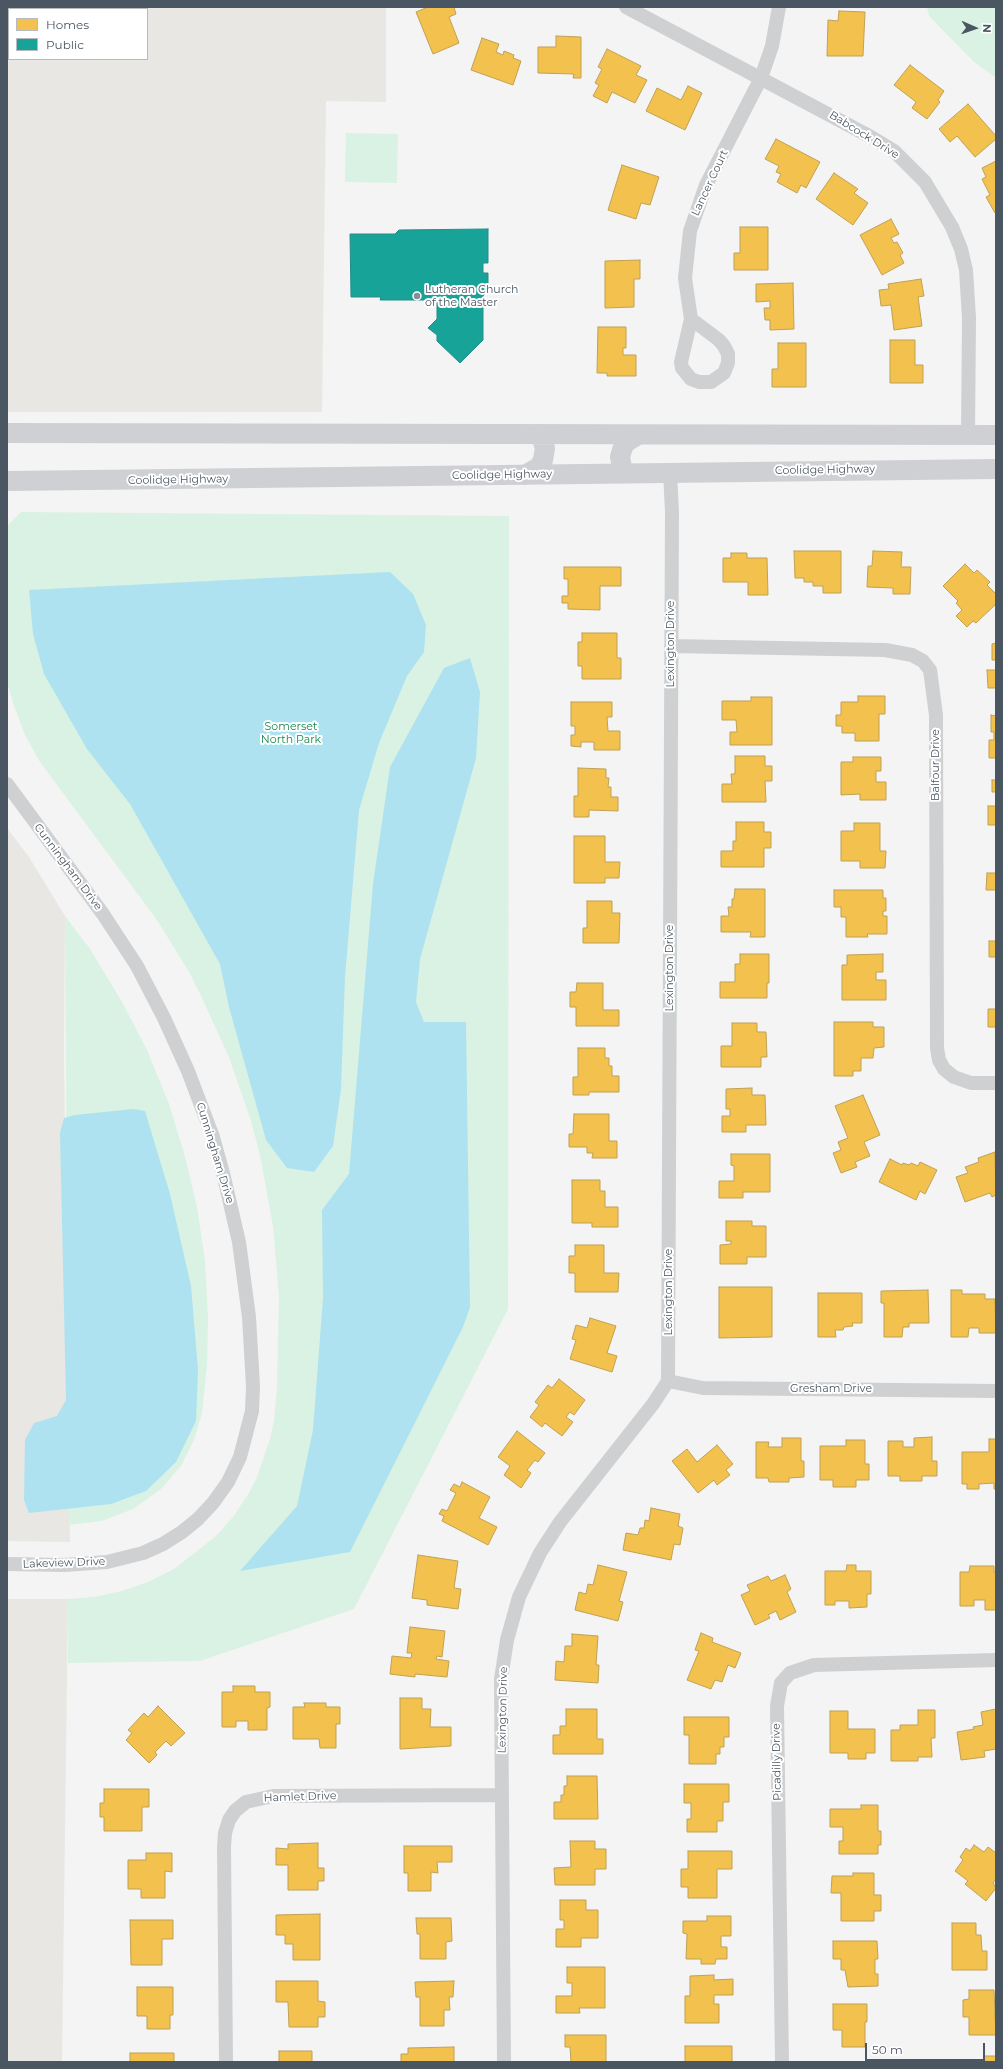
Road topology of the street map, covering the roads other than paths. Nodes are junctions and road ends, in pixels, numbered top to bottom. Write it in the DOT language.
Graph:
graph roads {
  1 [pos="626,7"];
  2 [pos="779,7"];
  3 [pos="761,78"];
  4 [pos="691,319"];
  5 [pos="7,433"];
  6 [pos="540,434"];
  7 [pos="638,435"];
  8 [pos="968,435"];
  9 [pos="996,435"];
  10 [pos="960,468"];
  11 [pos="996,468"];
  12 [pos="670,472"];
  13 [pos="623,473"];
  14 [pos="525,475"];
  15 [pos="7,481"];
  16 [pos="671,646"];
  17 [pos="7,784"];
  18 [pos="996,1083"];
  19 [pos="668,1381"];
  20 [pos="996,1391"];
  21 [pos="143,1553"];
  22 [pos="7,1564"];
  23 [pos="996,1660"];
  24 [pos="502,1795"];
  25 [pos="226,2062"];
  26 [pos="504,2062"];
  27 [pos="782,2062"];
  1 -- 3 [label="street, Babcock Drive"];
  2 -- 3 [label="street, Lancer Court"];
  3 -- 4 [label="street, Lancer Court"];
  3 -- 8 [label="street, Babcock Drive"];
  5 -- 6 [label="main road"];
  6 -- 7 [label="main road"];
  6 -- 14 [label="main road"];
  7 -- 8 [label="main road"];
  7 -- 13 [label="main road"];
  8 -- 9 [label="main road"];
  8 -- 10 [label="main road"];
  10 -- 11 [label="main road, Coolidge Highway"];
  10 -- 12 [label="main road, Coolidge Highway"];
  12 -- 13 [label="main road, Coolidge Highway"];
  12 -- 16 [label="street, Lexington Drive"];
  13 -- 14 [label="main road, Coolidge Highway"];
  14 -- 15 [label="main road, Coolidge Highway"];
  16 -- 18 [label="street, Balfour Drive"];
  16 -- 19 [label="street, Lexington Drive"];
  17 -- 21 [label="street, Cunningham Drive"];
  19 -- 20 [label="street, Gresham Drive"];
  19 -- 24 [label="street, Lexington Drive"];
  21 -- 22 [label="street, Lakeview Drive"];
  23 -- 27 [label="street, Picadilly Drive"];
  24 -- 25 [label="street, Hamlet Drive"];
  24 -- 26 [label="street, Lexington Drive"];
}
